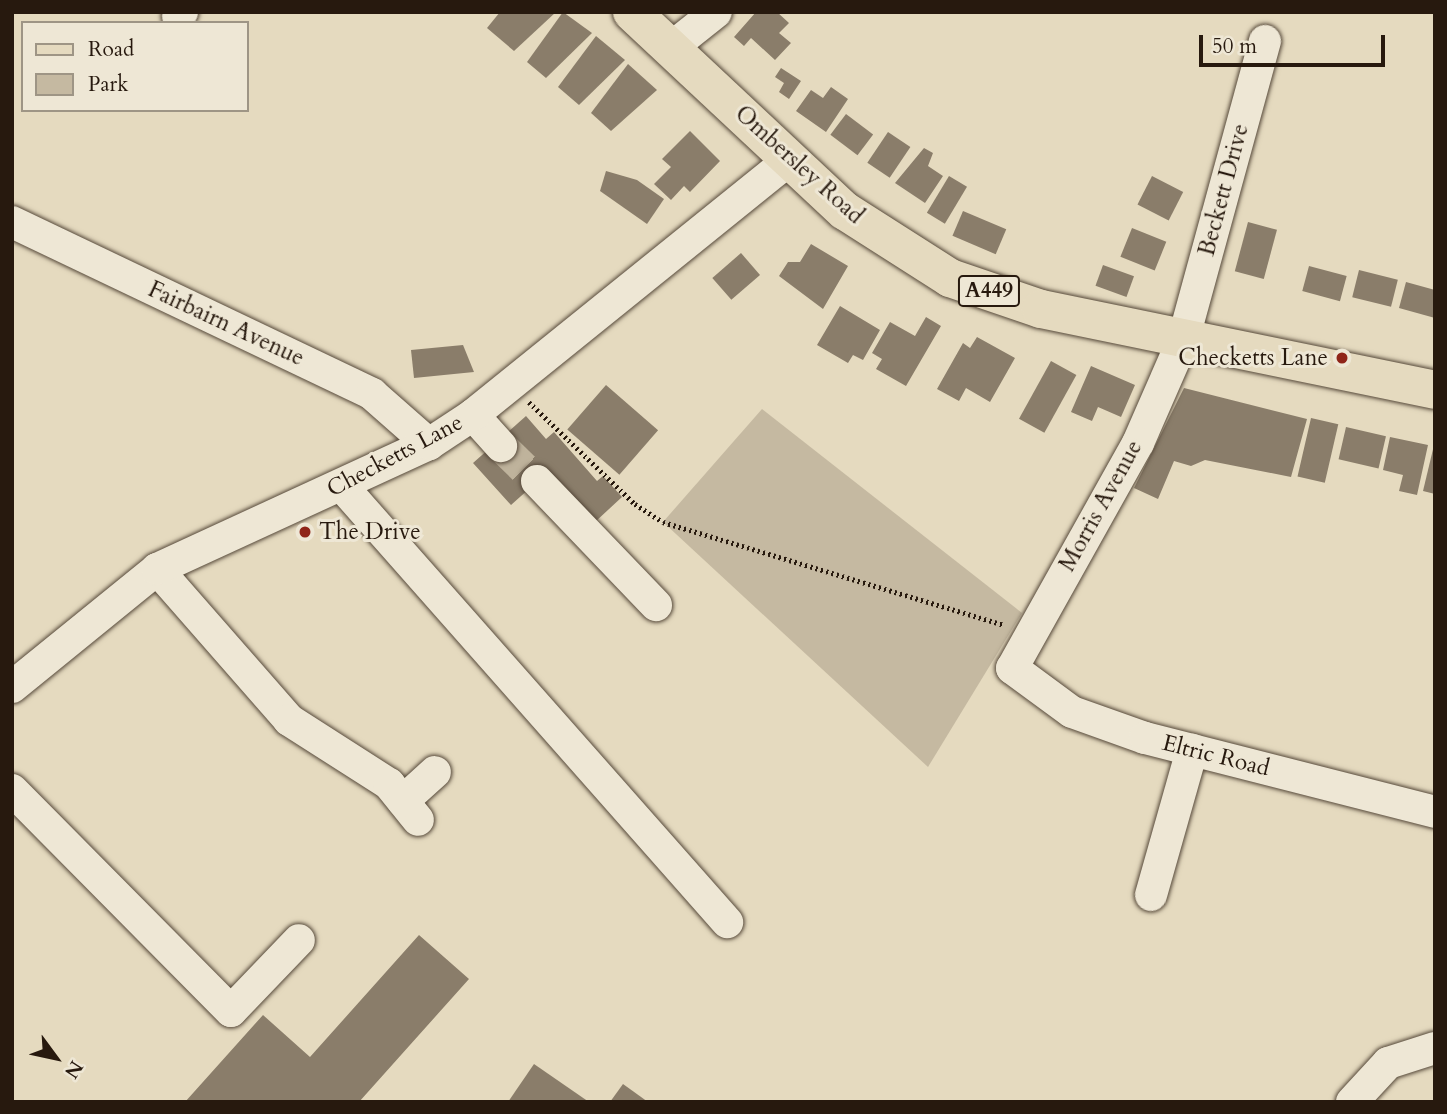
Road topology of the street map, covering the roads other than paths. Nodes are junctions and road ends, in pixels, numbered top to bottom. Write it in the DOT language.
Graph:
graph roads {
  1 [pos="632,12"];
  2 [pos="716,12"];
  3 [pos="1265,41"];
  4 [pos="672,47"];
  5 [pos="788,161"];
  6 [pos="12,222"];
  7 [pos="1183,340"];
  8 [pos="1435,390"];
  9 [pos="473,415"];
  10 [pos="429,444"];
  11 [pos="501,446"];
  12 [pos="537,481"];
  13 [pos="342,486"];
  14 [pos="157,569"];
  15 [pos="656,604"];
  16 [pos="1012,667"];
  17 [pos="12,687"];
  18 [pos="1192,750"];
  19 [pos="435,772"];
  20 [pos="12,790"];
  21 [pos="1435,812"];
  22 [pos="1151,895"];
  23 [pos="727,922"];
  24 [pos="299,940"];
  25 [pos="1435,1048"];
  26 [pos="1352,1102"];
  1 -- 4 [label="main road, Ombersley Road / A449"];
  2 -- 4 [label="street"];
  3 -- 7 [label="street, Beckett Drive"];
  4 -- 5 [label="main road, Ombersley Road / A449"];
  5 -- 7 [label="main road, Ombersley Road / A449"];
  5 -- 9 [label="street, Checketts Lane"];
  6 -- 10 [label="street, Fairbairn Avenue"];
  7 -- 8 [label="main road, Ombersley Road / A449"];
  7 -- 16 [label="street, Morris Avenue"];
  9 -- 10 [label="street, Checketts Lane"];
  9 -- 11 [label="street"];
  10 -- 13 [label="street, Checketts Lane"];
  12 -- 15 [label="street"];
  13 -- 14 [label="street, Checketts Lane"];
  13 -- 23 [label="street"];
  14 -- 17 [label="street, Checketts Lane"];
  14 -- 19 [label="street"];
  16 -- 18 [label="street, Eltric Road"];
  18 -- 21 [label="street, Eltric Road"];
  18 -- 22 [label="street"];
  20 -- 24 [label="street"];
  25 -- 26 [label="street"];
}
